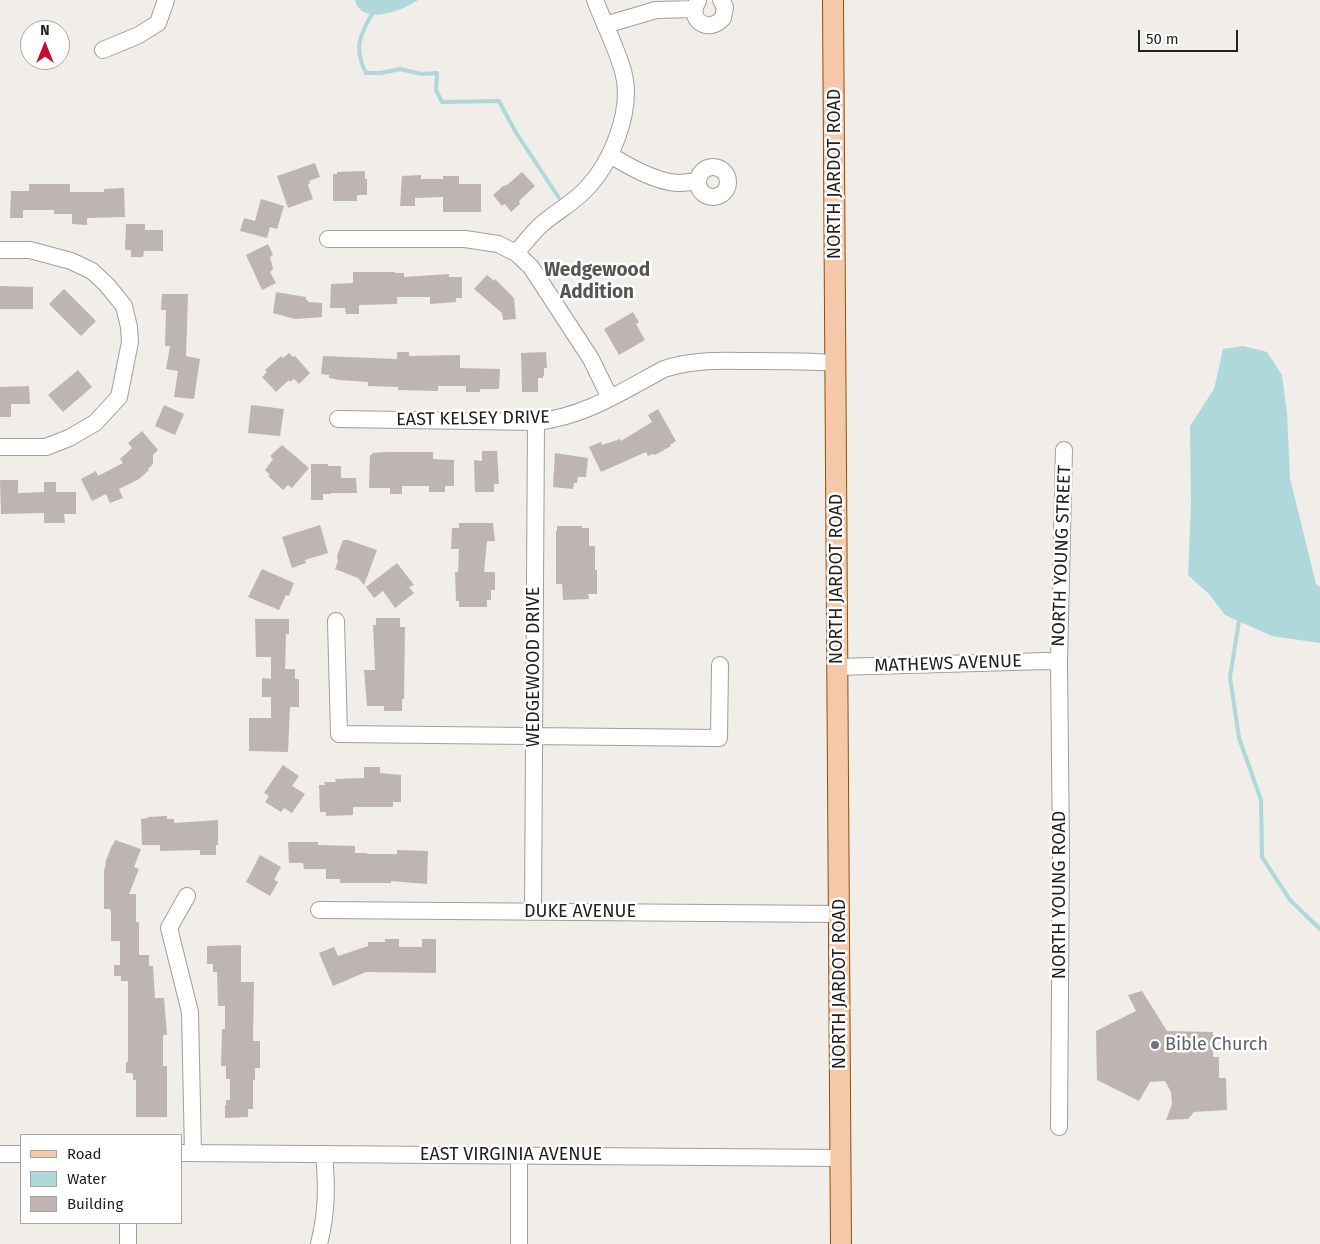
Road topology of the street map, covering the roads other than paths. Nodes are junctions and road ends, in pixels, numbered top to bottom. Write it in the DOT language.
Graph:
graph roads {
  1 [pos="166,0"];
  2 [pos="595,0"];
  3 [pos="720,0"];
  4 [pos="834,0"];
  5 [pos="697,4"];
  6 [pos="605,25"];
  7 [pos="103,50"];
  8 [pos="610,155"];
  9 [pos="698,181"];
  10 [pos="328,239"];
  11 [pos="0,250"];
  12 [pos="516,254"];
  13 [pos="836,362"];
  14 [pos="610,398"];
  15 [pos="338,419"];
  16 [pos="536,422"];
  17 [pos="0,447"];
  18 [pos="1064,450"];
  19 [pos="336,620"];
  20 [pos="1059,662"];
  21 [pos="720,665"];
  22 [pos="838,667"];
  23 [pos="534,736"];
  24 [pos="187,896"];
  25 [pos="319,910"];
  26 [pos="533,912"];
  27 [pos="840,914"];
  28 [pos="1059,1127"];
  29 [pos="187,1153"];
  30 [pos="0,1154"];
  31 [pos="20,1154"];
  32 [pos="324,1154"];
  33 [pos="519,1155"];
  34 [pos="840,1158"];
  35 [pos="128,1224"];
  36 [pos="128,1244"];
  37 [pos="319,1244"];
  38 [pos="519,1244"];
  39 [pos="841,1244"];
  1 -- 7 [label="street"];
  2 -- 6 [label="street"];
  3 -- 5 [label="street"];
  4 -- 13 [label="main road, NORTH JARDOT ROAD"];
  5 -- 6 [label="street"];
  6 -- 8 [label="street"];
  8 -- 9 [label="street"];
  8 -- 12 [label="street"];
  10 -- 12 [label="street"];
  11 -- 17 [label="street"];
  12 -- 14 [label="street"];
  13 -- 14 [label="street, EAST KELSEY DRIVE"];
  13 -- 22 [label="main road, NORTH JARDOT ROAD"];
  14 -- 16 [label="street, EAST KELSEY DRIVE"];
  15 -- 16 [label="street, EAST KELSEY DRIVE"];
  16 -- 23 [label="street, WEDGEWOOD DRIVE"];
  18 -- 20 [label="street, NORTH YOUNG STREET"];
  19 -- 23 [label="street"];
  20 -- 22 [label="street, MATHEWS AVENUE"];
  20 -- 28 [label="street, NORTH YOUNG ROAD"];
  21 -- 23 [label="street"];
  22 -- 27 [label="main road, NORTH JARDOT ROAD"];
  23 -- 26 [label="street, WEDGEWOOD DRIVE"];
  24 -- 29 [label="street"];
  25 -- 26 [label="street, DUKE AVENUE"];
  26 -- 27 [label="street, DUKE AVENUE"];
  27 -- 34 [label="main road, NORTH JARDOT ROAD"];
  29 -- 32 [label="street, EAST VIRGINIA AVENUE"];
  30 -- 31 [label="street"];
  32 -- 33 [label="street, EAST VIRGINIA AVENUE"];
  32 -- 37 [label="street"];
  33 -- 34 [label="street, EAST VIRGINIA AVENUE"];
  33 -- 38 [label="street"];
  34 -- 39 [label="main road, NORTH JARDOT ROAD"];
  35 -- 36 [label="street"];
}
